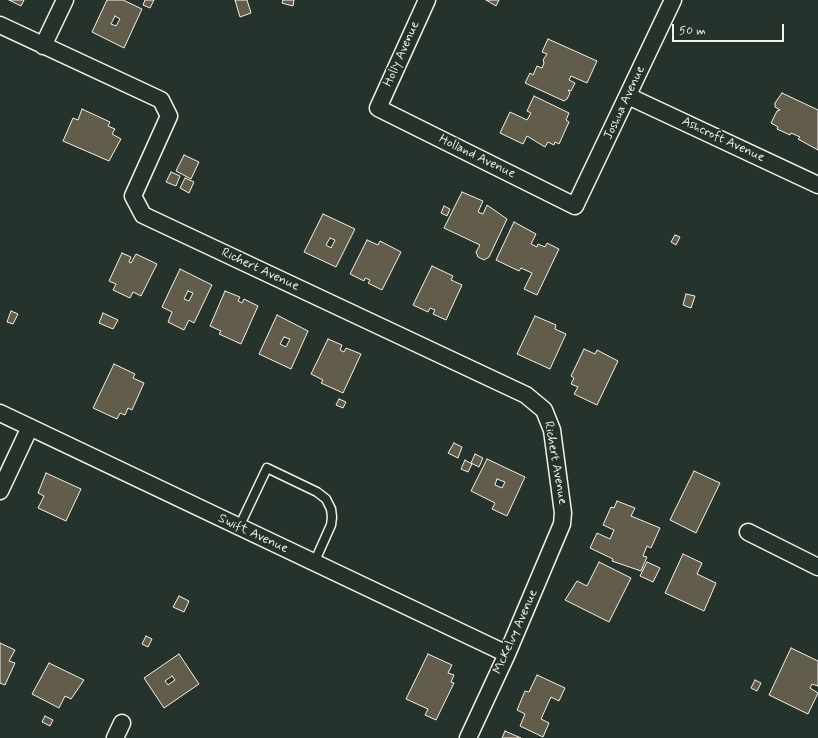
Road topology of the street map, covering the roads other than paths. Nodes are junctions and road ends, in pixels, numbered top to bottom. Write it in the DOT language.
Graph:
graph roads {
  1 [pos="65,0"];
  2 [pos="427,0"];
  3 [pos="673,0"];
  4 [pos="0,25"];
  5 [pos="43,46"];
  6 [pos="628,96"];
  7 [pos="378,108"];
  8 [pos="818,185"];
  9 [pos="575,206"];
  10 [pos="0,413"];
  11 [pos="30,427"];
  12 [pos="0,491"];
  13 [pos="562,524"];
  14 [pos="239,527"];
  15 [pos="748,532"];
  16 [pos="314,562"];
  17 [pos="818,567"];
  18 [pos="507,654"];
  19 [pos="122,723"];
  20 [pos="115,738"];
  21 [pos="468,738"];
  1 -- 5 [label="street"];
  2 -- 7 [label="street, Holly Avenue"];
  3 -- 6 [label="street, Joshua Avenue"];
  4 -- 5 [label="street, Richert Avenue"];
  5 -- 13 [label="street, Richert Avenue"];
  6 -- 8 [label="street, Ashcroft Avenue"];
  6 -- 9 [label="street, Joshua Avenue"];
  7 -- 9 [label="street, Holland Avenue"];
  10 -- 11 [label="street, Swift Avenue"];
  11 -- 12 [label="street"];
  11 -- 14 [label="street, Swift Avenue"];
  13 -- 18 [label="street, McKelvy Avenue"];
  14 -- 16 [label="street, Swift Avenue"];
  14 -- 16 [label="lane"];
  15 -- 17 [label="street"];
  16 -- 18 [label="street, Swift Avenue"];
  18 -- 21 [label="street, McKelvy Avenue"];
  19 -- 20 [label="street"];
}
